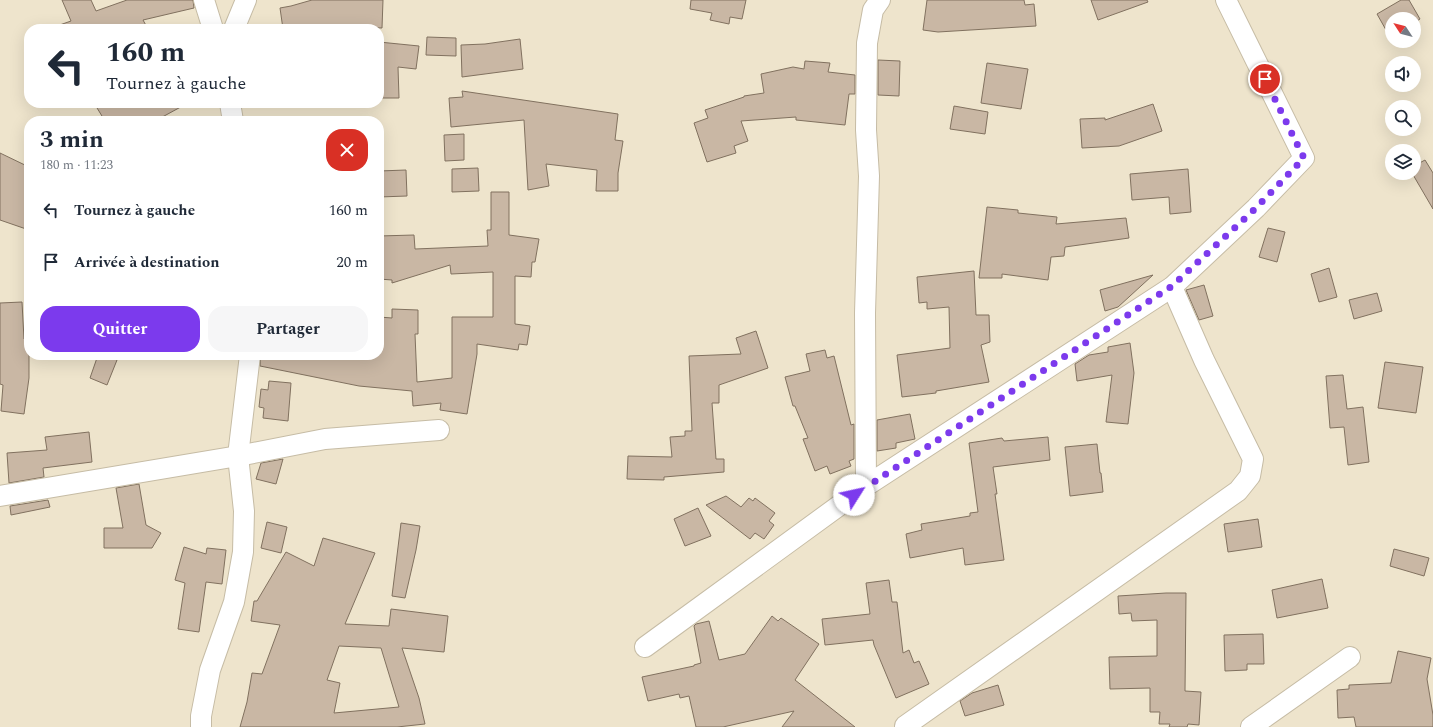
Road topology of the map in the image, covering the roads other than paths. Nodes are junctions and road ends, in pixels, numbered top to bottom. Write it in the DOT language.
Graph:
graph roads {
  1 [pos="204,0"];
  2 [pos="246,0"];
  3 [pos="880,0"];
  4 [pos="1226,0"];
  5 [pos="211,24"];
  6 [pos="236,24"];
  7 [pos="1172,286"];
  8 [pos="249,360"];
  9 [pos="439,430"];
  10 [pos="238,456"];
  11 [pos="866,486"];
  12 [pos="0,496"];
  13 [pos="645,647"];
  14 [pos="1350,657"];
  15 [pos="201,727"];
  16 [pos="906,727"];
  17 [pos="1251,727"];
  1 -- 5 [label="street"];
  2 -- 6 [label="street"];
  3 -- 11 [label="street"];
  4 -- 7 [label="street"];
  7 -- 11 [label="street"];
  7 -- 16 [label="street"];
  8 -- 10 [label="street"];
  9 -- 10 [label="street"];
  10 -- 12 [label="street"];
  10 -- 15 [label="street"];
  11 -- 13 [label="street"];
  14 -- 17 [label="street"];
}
